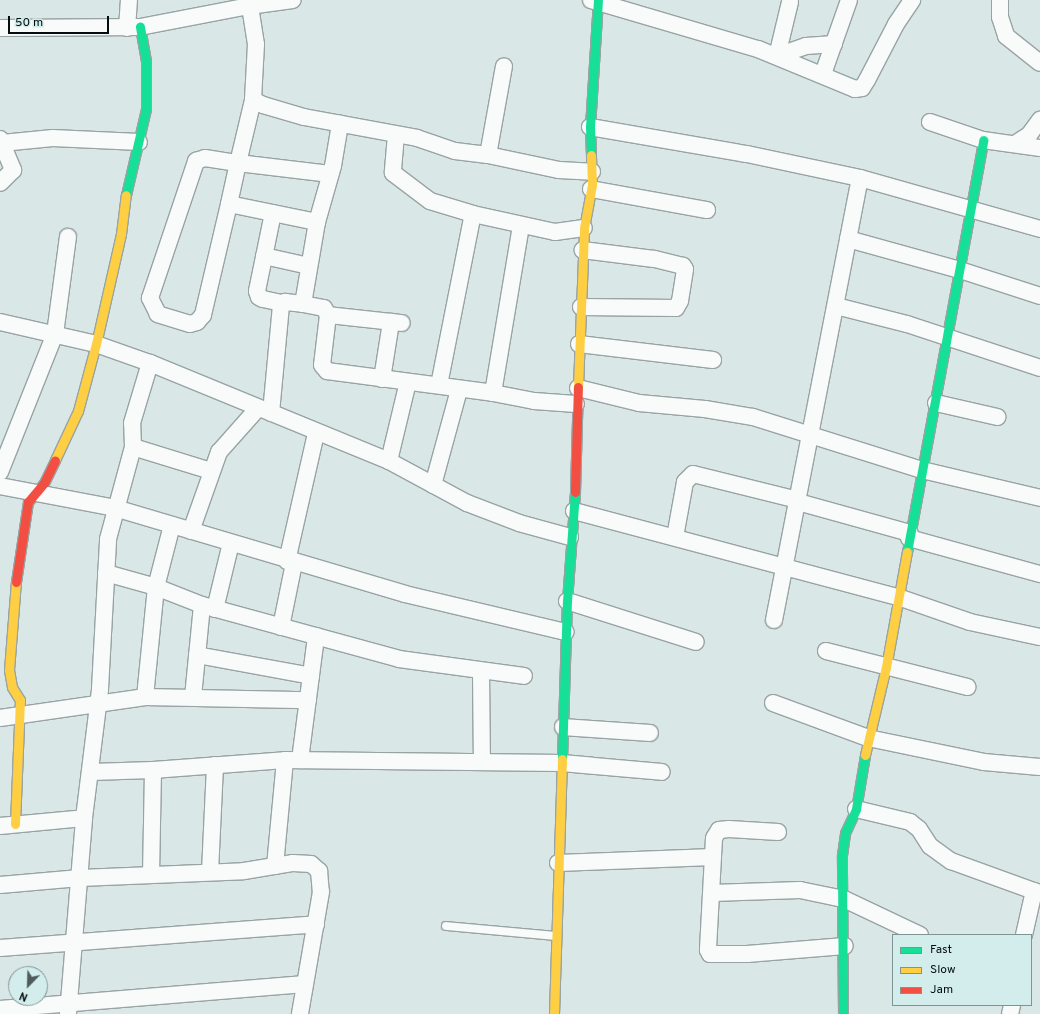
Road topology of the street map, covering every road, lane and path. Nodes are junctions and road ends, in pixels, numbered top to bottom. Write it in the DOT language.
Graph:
graph roads {
  1 [pos="129,0"];
  2 [pos="293,0"];
  3 [pos="596,0"];
  4 [pos="849,0"];
  5 [pos="912,0"];
  6 [pos="1000,0"];
  7 [pos="790,2"];
  8 [pos="249,3"];
  9 [pos="210,7"];
  10 [pos="0,28"];
  11 [pos="133,28"];
  12 [pos="834,44"];
  13 [pos="777,56"];
  14 [pos="1040,63"];
  15 [pos="504,66"];
  16 [pos="823,74"];
  17 [pos="253,100"];
  18 [pos="1040,120"];
  19 [pos="930,122"];
  20 [pos="340,124"];
  21 [pos="590,127"];
  22 [pos="396,135"];
  23 [pos="983,140"];
  24 [pos="1,141"];
  25 [pos="139,142"];
  26 [pos="1014,144"];
  27 [pos="1040,148"];
  28 [pos="488,155"];
  29 [pos="238,163"];
  30 [pos="592,172"];
  31 [pos="330,174"];
  32 [pos="860,178"];
  33 [pos="0,183"];
  34 [pos="591,189"];
  35 [pos="229,204"];
  36 [pos="971,209"];
  37 [pos="707,210"];
  38 [pos="273,213"];
  39 [pos="473,214"];
  40 [pos="317,222"];
  41 [pos="521,225"];
  42 [pos="584,228"];
  43 [pos="1040,229"];
  44 [pos="68,237"];
  45 [pos="848,239"];
  46 [pos="583,250"];
  47 [pos="264,256"];
  48 [pos="309,266"];
  49 [pos="960,270"];
  50 [pos="1040,296"];
  51 [pos="282,303"];
  52 [pos="303,304"];
  53 [pos="836,306"];
  54 [pos="581,307"];
  55 [pos="328,316"];
  56 [pos="0,322"];
  57 [pos="55,334"];
  58 [pos="947,337"];
  59 [pos="96,344"];
  60 [pos="579,344"];
  61 [pos="713,360"];
  62 [pos="150,363"];
  63 [pos="1040,368"];
  64 [pos="382,378"];
  65 [pos="408,382"];
  66 [pos="439,385"];
  67 [pos="578,388"];
  68 [pos="459,390"];
  69 [pos="493,393"];
  70 [pos="936,403"];
  71 [pos="576,404"];
  72 [pos="264,411"];
  73 [pos="996,417"];
  74 [pos="316,433"];
  75 [pos="810,434"];
  76 [pos="133,447"];
  77 [pos="389,461"];
  78 [pos="211,470"];
  79 [pos="922,470"];
  80 [pos="0,472"];
  81 [pos="433,484"];
  82 [pos="0,486"];
  83 [pos="37,494"];
  84 [pos="1040,498"];
  85 [pos="798,501"];
  86 [pos="115,508"];
  87 [pos="574,511"];
  88 [pos="172,525"];
  89 [pos="191,531"];
  90 [pos="910,536"];
  91 [pos="570,537"];
  92 [pos="674,537"];
  93 [pos="231,543"];
  94 [pos="291,562"];
  95 [pos="786,566"];
  96 [pos="106,573"];
  97 [pos="1040,574"];
  98 [pos="156,587"];
  99 [pos="898,597"];
  100 [pos="567,601"];
  101 [pos="208,607"];
  102 [pos="774,620"];
  103 [pos="281,627"];
  104 [pos="566,632"];
  105 [pos="316,636"];
  106 [pos="1040,637"];
  107 [pos="696,642"];
  108 [pos="826,651"];
  109 [pos="197,655"];
  110 [pos="886,667"];
  111 [pos="481,672"];
  112 [pos="311,676"];
  113 [pos="524,676"];
  114 [pos="967,687"];
  115 [pos="145,697"];
  116 [pos="193,697"];
  117 [pos="308,700"];
  118 [pos="98,703"];
  119 [pos="774,703"];
  120 [pos="19,716"];
  121 [pos="0,718"];
  122 [pos="563,727"];
  123 [pos="650,734"];
  124 [pos="868,738"];
  125 [pos="293,760"];
  126 [pos="482,762"];
  127 [pos="562,764"];
  128 [pos="215,765"];
  129 [pos="1040,767"];
  130 [pos="153,770"];
  131 [pos="91,772"];
  132 [pos="662,772"];
  133 [pos="856,809"];
  134 [pos="84,818"];
  135 [pos="7,825"];
  136 [pos="778,832"];
  137 [pos="712,857"];
  138 [pos="558,863"];
  139 [pos="275,866"];
  140 [pos="210,872"];
  141 [pos="150,875"];
  142 [pos="80,878"];
  143 [pos="0,885"];
  144 [pos="1037,892"];
  145 [pos="712,893"];
  146 [pos="844,899"];
  147 [pos="316,924"];
  148 [pos="446,926"];
  149 [pos="918,934"];
  150 [pos="1024,934"];
  151 [pos="556,936"];
  152 [pos="75,942"];
  153 [pos="845,946"];
  154 [pos="0,948"];
  155 [pos="305,984"];
  156 [pos="0,1009"];
  157 [pos="68,1009"];
  158 [pos="300,1014"];
  159 [pos="554,1014"];
  160 [pos="843,1014"];
  1 -- 11 [label="street"];
  2 -- 8 [label="street"];
  3 -- 13 [label="street"];
  3 -- 21 [label="street"];
  4 -- 12 [label="street"];
  5 -- 16 [label="street"];
  6 -- 14 [label="street"];
  7 -- 13 [label="street"];
  8 -- 9 [label="street"];
  8 -- 17 [label="street"];
  9 -- 11 [label="street"];
  10 -- 11 [label="street"];
  11 -- 25 [label="street"];
  12 -- 13 [label="street"];
  12 -- 16 [label="street"];
  13 -- 16 [label="street"];
  15 -- 28 [label="street"];
  17 -- 20 [label="street"];
  17 -- 29 [label="street"];
  18 -- 26 [label="street"];
  19 -- 23 [label="street"];
  20 -- 22 [label="street"];
  20 -- 31 [label="street"];
  21 -- 30 [label="street"];
  21 -- 32 [label="street"];
  22 -- 28 [label="street"];
  22 -- 39 [label="street"];
  23 -- 26 [label="street"];
  23 -- 36 [label="street"];
  24 -- 25 [label="street"];
  24 -- 33 [label="street"];
  25 -- 59 [label="street"];
  26 -- 27 [label="street"];
  28 -- 30 [label="street"];
  29 -- 31 [label="street"];
  29 -- 35 [label="street"];
  29 -- 35 [label="street"];
  30 -- 34 [label="street"];
  31 -- 40 [label="street"];
  32 -- 36 [label="street"];
  32 -- 45 [label="street"];
  34 -- 37 [label="street"];
  34 -- 42 [label="street"];
  35 -- 38 [label="street"];
  36 -- 43 [label="street"];
  36 -- 49 [label="street"];
  38 -- 40 [label="street"];
  38 -- 47 [label="street"];
  39 -- 41 [label="street"];
  39 -- 66 [label="street"];
  40 -- 48 [label="street"];
  41 -- 42 [label="street"];
  41 -- 69 [label="street"];
  42 -- 46 [label="street"];
  44 -- 57 [label="street"];
  45 -- 49 [label="street"];
  45 -- 53 [label="street"];
  46 -- 54 [label="street"];
  46 -- 54 [label="street"];
  47 -- 48 [label="street"];
  47 -- 51 [label="street"];
  48 -- 52 [label="street"];
  49 -- 50 [label="street"];
  49 -- 58 [label="street"];
  51 -- 52 [label="street"];
  51 -- 72 [label="street"];
  52 -- 55 [label="street"];
  53 -- 58 [label="street"];
  53 -- 75 [label="street"];
  54 -- 60 [label="street"];
  55 -- 64 [label="street"];
  55 -- 64 [label="street"];
  56 -- 57 [label="street"];
  57 -- 59 [label="street"];
  57 -- 80 [label="street"];
  58 -- 63 [label="street"];
  58 -- 70 [label="street"];
  59 -- 62 [label="street"];
  59 -- 83 [label="street"];
  60 -- 61 [label="street"];
  60 -- 67 [label="street"];
  62 -- 72 [label="street"];
  62 -- 76 [label="street"];
  64 -- 65 [label="street"];
  65 -- 66 [label="street"];
  65 -- 77 [label="street"];
  66 -- 68 [label="street"];
  67 -- 71 [label="street"];
  67 -- 75 [label="street"];
  68 -- 69 [label="street"];
  68 -- 81 [label="street"];
  69 -- 71 [label="street"];
  70 -- 73 [label="street"];
  70 -- 79 [label="street"];
  71 -- 87 [label="street"];
  72 -- 74 [label="street"];
  72 -- 78 [label="street"];
  74 -- 77 [label="street"];
  74 -- 94 [label="street"];
  75 -- 79 [label="street"];
  75 -- 85 [label="street"];
  76 -- 78 [label="street"];
  76 -- 86 [label="street"];
  77 -- 81 [label="street"];
  78 -- 89 [label="street"];
  79 -- 84 [label="street"];
  79 -- 90 [label="street"];
  81 -- 91 [label="street"];
  82 -- 83 [label="street"];
  83 -- 86 [label="street"];
  83 -- 120 [label="street"];
  85 -- 90 [label="street"];
  85 -- 92 [label="street"];
  85 -- 95 [label="street"];
  86 -- 88 [label="street"];
  86 -- 96 [label="street"];
  87 -- 91 [label="street"];
  87 -- 92 [label="street"];
  88 -- 89 [label="street"];
  88 -- 98 [label="street"];
  89 -- 93 [label="street"];
  90 -- 97 [label="street"];
  90 -- 99 [label="street"];
  91 -- 100 [label="street"];
  92 -- 95 [label="street"];
  93 -- 94 [label="street"];
  93 -- 101 [label="street"];
  94 -- 103 [label="street"];
  94 -- 104 [label="street"];
  95 -- 99 [label="street"];
  95 -- 102 [label="street"];
  96 -- 98 [label="street"];
  96 -- 118 [label="street"];
  98 -- 101 [label="street"];
  98 -- 115 [label="street"];
  99 -- 106 [label="street"];
  99 -- 110 [label="street"];
  100 -- 104 [label="street"];
  100 -- 107 [label="street"];
  101 -- 103 [label="street"];
  101 -- 109 [label="street"];
  103 -- 105 [label="street"];
  104 -- 122 [label="street"];
  105 -- 111 [label="street"];
  105 -- 112 [label="street"];
  108 -- 110 [label="street"];
  109 -- 112 [label="street"];
  109 -- 116 [label="street"];
  110 -- 114 [label="street"];
  110 -- 124 [label="street"];
  111 -- 113 [label="street"];
  111 -- 126 [label="street"];
  112 -- 117 [label="street"];
  115 -- 116 [label="street"];
  115 -- 118 [label="street"];
  116 -- 117 [label="street"];
  117 -- 125 [label="street"];
  118 -- 120 [label="street"];
  118 -- 131 [label="street"];
  119 -- 124 [label="street"];
  120 -- 121 [label="street"];
  120 -- 135 [label="street"];
  122 -- 123 [label="street"];
  122 -- 127 [label="street"];
  124 -- 129 [label="street"];
  124 -- 133 [label="street"];
  125 -- 126 [label="street"];
  125 -- 128 [label="street"];
  125 -- 139 [label="street"];
  126 -- 127 [label="street"];
  127 -- 132 [label="street"];
  127 -- 138 [label="street"];
  128 -- 130 [label="street"];
  128 -- 140 [label="street"];
  130 -- 131 [label="street"];
  130 -- 141 [label="street"];
  131 -- 134 [label="street"];
  133 -- 144 [label="street"];
  133 -- 146 [label="street"];
  134 -- 135 [label="street"];
  134 -- 142 [label="street"];
  136 -- 137 [label="street"];
  137 -- 138 [label="street"];
  137 -- 145 [label="street"];
  138 -- 151 [label="street"];
  139 -- 140 [label="street"];
  139 -- 147 [label="street"];
  140 -- 141 [label="street"];
  141 -- 142 [label="street"];
  142 -- 143 [label="street"];
  142 -- 152 [label="street"];
  144 -- 150 [label="street"];
  145 -- 146 [label="street"];
  145 -- 153 [label="street"];
  146 -- 149 [label="street"];
  146 -- 153 [label="street"];
  147 -- 152 [label="street"];
  147 -- 155 [label="street"];
  148 -- 151 [label="lane"];
  151 -- 159 [label="street"];
  152 -- 154 [label="street"];
  152 -- 157 [label="street"];
  153 -- 160 [label="street"];
  155 -- 157 [label="street"];
  155 -- 158 [label="street"];
  156 -- 157 [label="street"];
}
